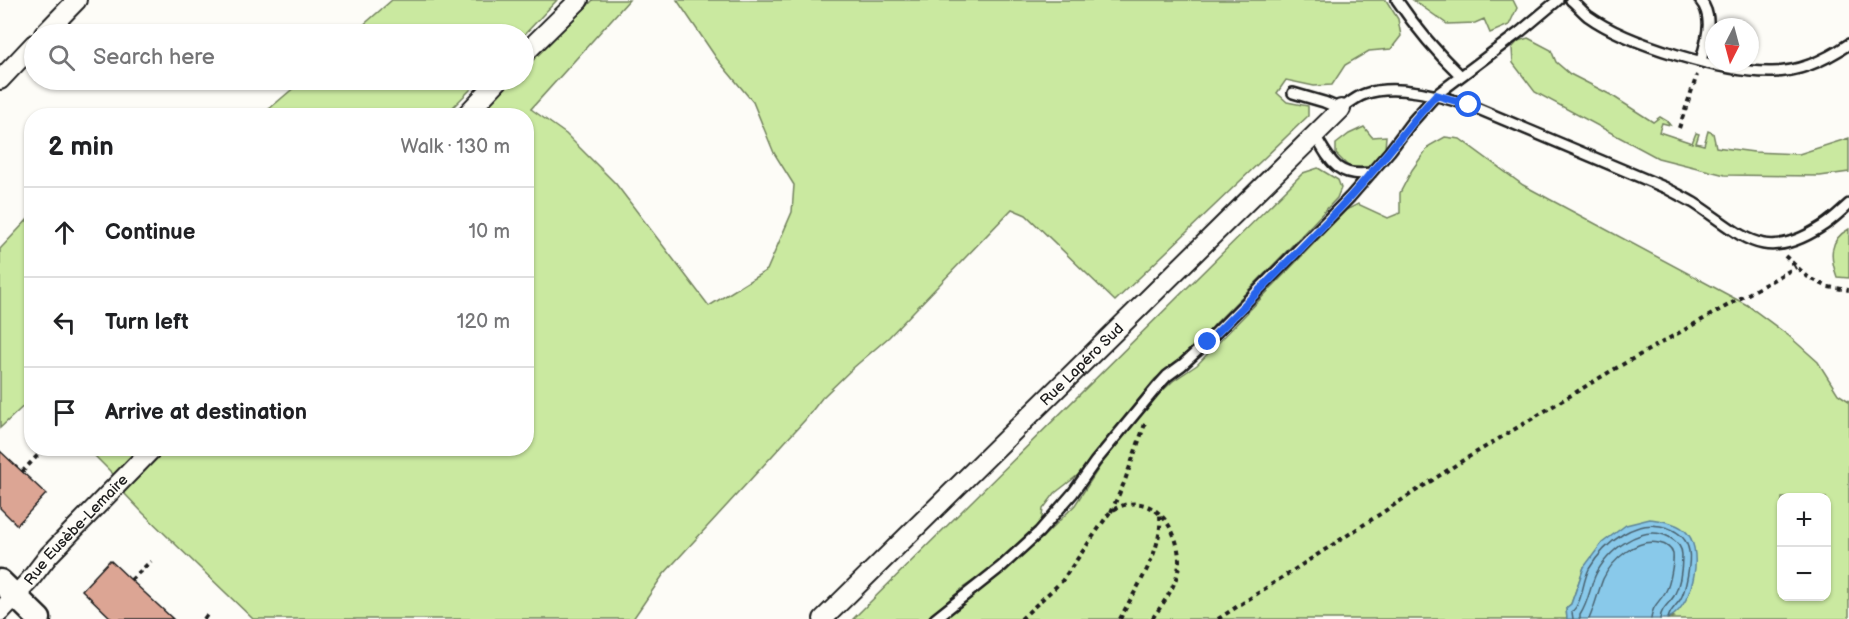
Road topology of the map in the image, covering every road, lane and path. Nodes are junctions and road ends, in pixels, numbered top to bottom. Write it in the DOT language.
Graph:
graph roads {
  1 [pos="77,0"];
  2 [pos="579,0"];
  3 [pos="1397,0"];
  4 [pos="1558,0"];
  5 [pos="1571,0"];
  6 [pos="1700,0"];
  7 [pos="54,24"];
  8 [pos="534,44"];
  9 [pos="1849,44"];
  10 [pos="24,55"];
  11 [pos="1701,61"];
  12 [pos="1461,76"];
  13 [pos="0,80"];
  14 [pos="490,90"];
  15 [pos="1293,93"];
  16 [pos="1436,95"];
  17 [pos="473,108"];
  18 [pos="1341,109"];
  19 [pos="1680,128"];
  20 [pos="1315,135"];
  21 [pos="1371,173"];
  22 [pos="1849,204"];
  23 [pos="1773,246"];
  24 [pos="1796,267"];
  25 [pos="1849,290"];
  26 [pos="1146,420"];
  27 [pos="37,456"];
  28 [pos="145,456"];
  29 [pos="22,472"];
  30 [pos="1110,512"];
  31 [pos="1160,515"];
  32 [pos="151,561"];
  33 [pos="131,580"];
  34 [pos="5,596"];
  35 [pos="39,619"];
  36 [pos="824,619"];
  37 [pos="935,619"];
  38 [pos="1021,619"];
  39 [pos="1120,619"];
  40 [pos="1152,619"];
  41 [pos="1218,619"];
  1 -- 7 [label="street"];
  2 -- 8 [label="street"];
  3 -- 12 [label="lane"];
  4 -- 12 [label="lane"];
  5 -- 11 [label="lane"];
  6 -- 11 [label="lane"];
  9 -- 11 [label="lane"];
  10 -- 13 [label="street"];
  11 -- 19 [label="path"];
  12 -- 16 [label="lane"];
  14 -- 17 [label="street"];
  15 -- 18 [label="lane"];
  16 -- 18 [label="lane"];
  16 -- 21 [label="lane"];
  16 -- 23 [label="lane"];
  18 -- 20 [label="street, Rue Lapéro Sud"];
  20 -- 21 [label="lane"];
  20 -- 36 [label="street, Rue Lapéro Sud"];
  21 -- 37 [label="lane"];
  22 -- 23 [label="lane"];
  23 -- 24 [label="path"];
  24 -- 25 [label="path"];
  24 -- 41 [label="path"];
  26 -- 30 [label="path"];
  27 -- 29 [label="path"];
  28 -- 34 [label="street, Rue Eusèbe-Lemaire"];
  30 -- 31 [label="path"];
  30 -- 38 [label="path"];
  31 -- 39 [label="path"];
  31 -- 40 [label="path"];
  32 -- 33 [label="path"];
  34 -- 35 [label="street"];
}
